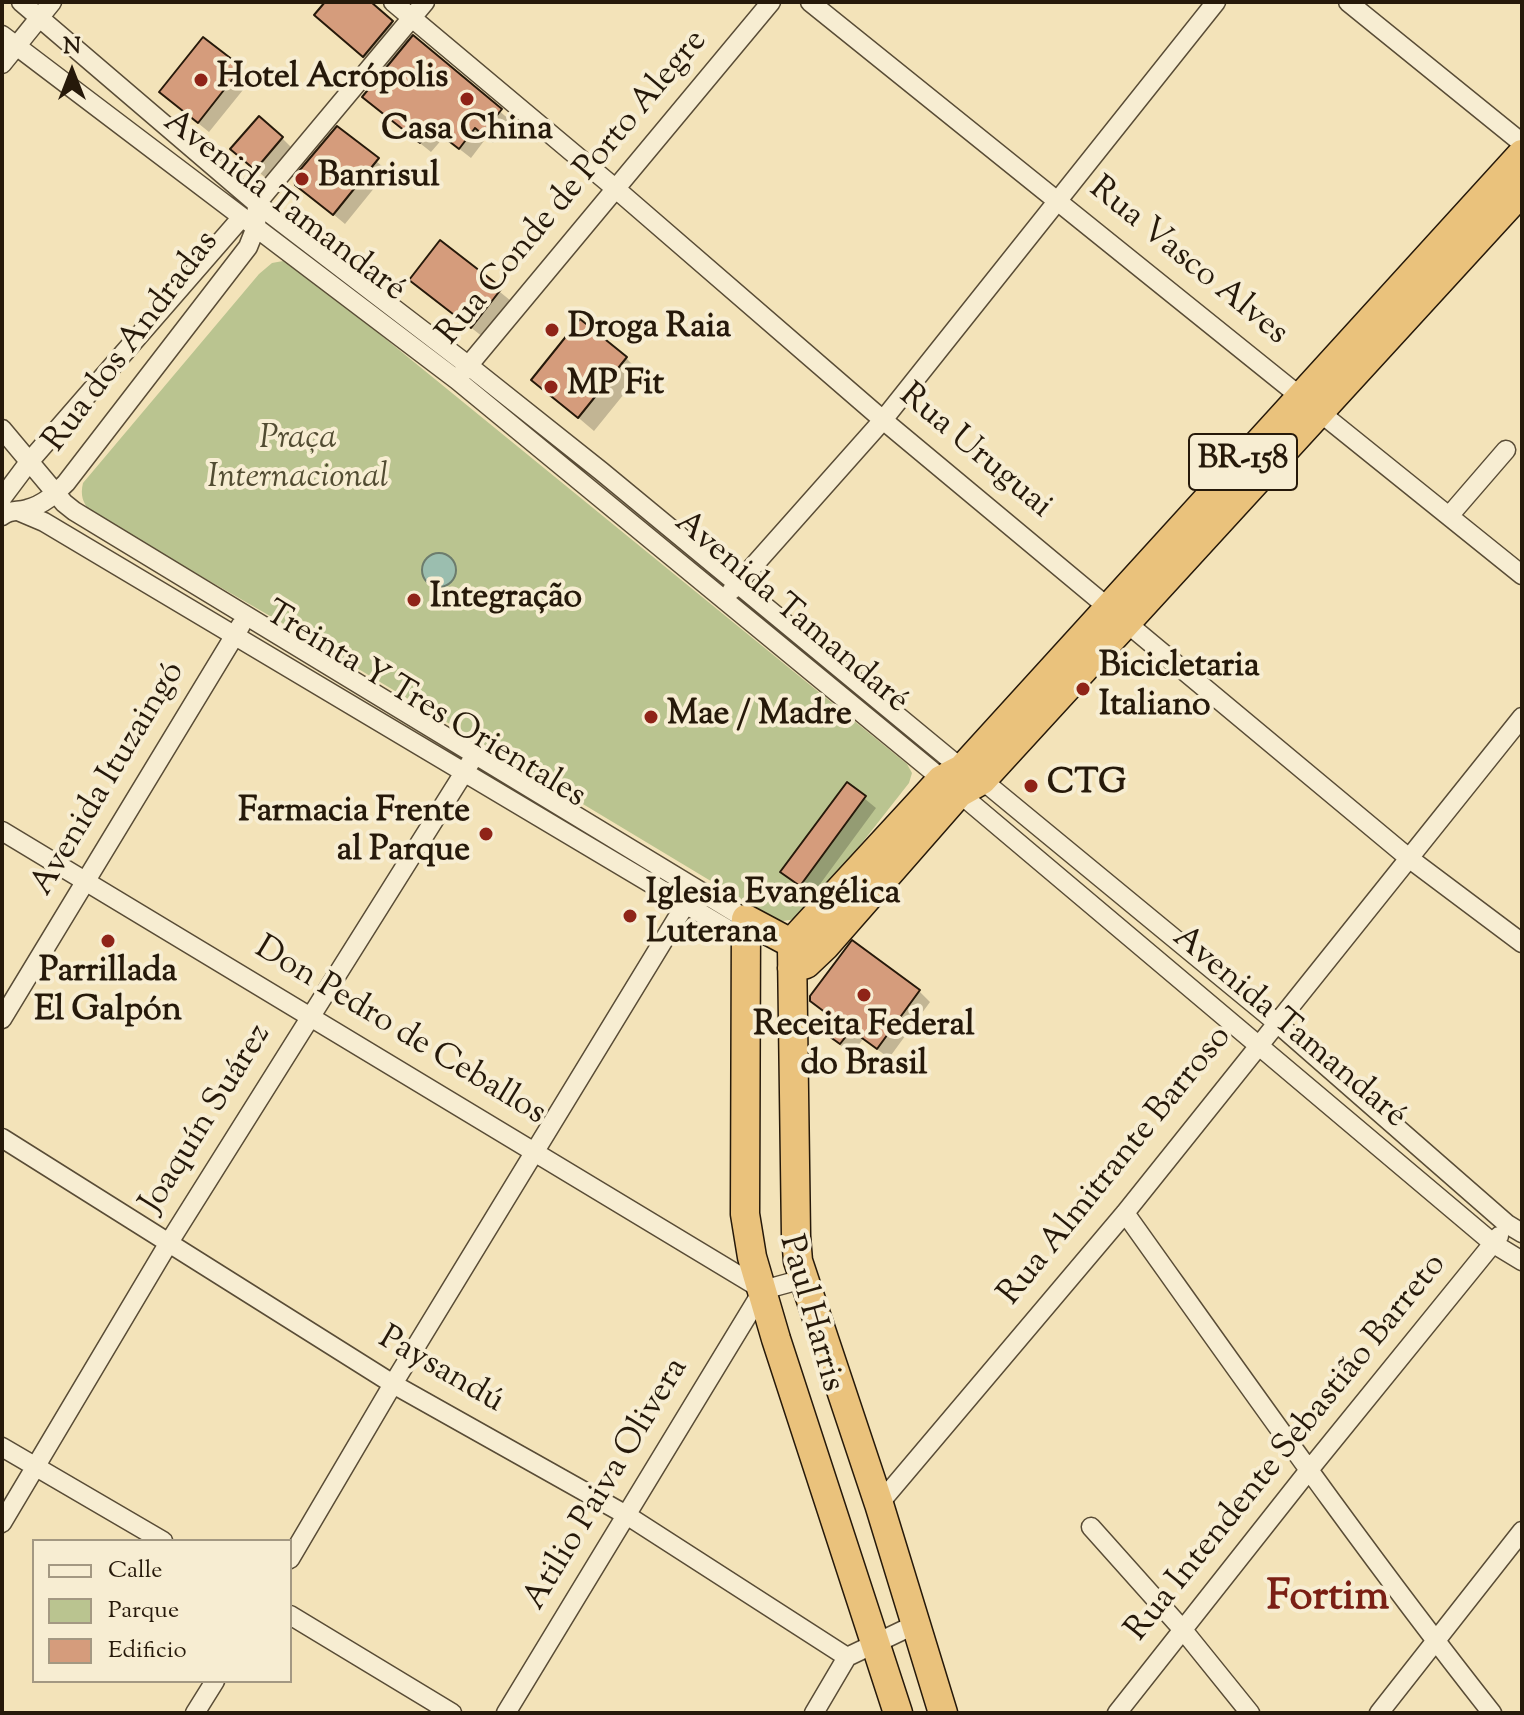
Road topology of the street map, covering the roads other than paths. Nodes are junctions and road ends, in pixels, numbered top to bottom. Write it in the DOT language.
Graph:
graph roads {
  1 [pos="21,2"];
  2 [pos="52,2"];
  3 [pos="393,2"];
  4 [pos="771,2"];
  5 [pos="810,2"];
  6 [pos="1348,2"];
  7 [pos="1209,4"];
  8 [pos="419,9"];
  9 [pos="40,17"];
  10 [pos="9,41"];
  11 [pos="2,64"];
  12 [pos="1522,143"];
  13 [pos="1522,154"];
  14 [pos="616,189"];
  15 [pos="1522,191"];
  16 [pos="1057,200"];
  17 [pos="257,203"];
  18 [pos="249,222"];
  19 [pos="463,373"];
  20 [pos="1311,404"];
  21 [pos="883,420"];
  22 [pos="2,429"];
  23 [pos="1506,450"];
  24 [pos="35,469"];
  25 [pos="56,493"];
  26 [pos="8,502"];
  27 [pos="1449,516"];
  28 [pos="1522,575"];
  29 [pos="738,584"];
  30 [pos="724,598"];
  31 [pos="1118,614"];
  32 [pos="247,616"];
  33 [pos="235,635"];
  34 [pos="1522,717"];
  35 [pos="475,755"];
  36 [pos="464,772"];
  37 [pos="961,780"];
  38 [pos="2,831"];
  39 [pos="1410,859"];
  40 [pos="86,882"];
  41 [pos="696,888"];
  42 [pos="685,906"];
  43 [pos="745,929"];
  44 [pos="1522,943"];
  45 [pos="792,956"];
  46 [pos="311,1016"];
  47 [pos="2,1019"];
  48 [pos="1277,1023"];
  49 [pos="1258,1044"];
  50 [pos="2,1138"];
  51 [pos="536,1153"];
  52 [pos="1125,1213"];
  53 [pos="1514,1228"];
  54 [pos="168,1244"];
  55 [pos="1494,1244"];
  56 [pos="1522,1261"];
  57 [pos="803,1279"];
  58 [pos="763,1290"];
  59 [pos="393,1384"];
  60 [pos="2,1447"];
  61 [pos="36,1468"];
  62 [pos="1309,1470"];
  63 [pos="879,1504"];
  64 [pos="628,1516"];
  65 [pos="2,1523"];
  66 [pos="1091,1527"];
  67 [pos="1522,1531"];
  68 [pos="160,1539"];
  69 [pos="292,1556"];
  70 [pos="292,1616"];
  71 [pos="914,1625"];
  72 [pos="1183,1630"];
  73 [pos="1435,1641"];
  74 [pos="876,1643"];
  75 [pos="847,1657"];
  76 [pos="214,1683"];
  77 [pos="195,1713"];
  78 [pos="452,1713"];
  79 [pos="506,1713"];
  80 [pos="814,1713"];
  81 [pos="898,1713"];
  82 [pos="943,1713"];
  83 [pos="1117,1713"];
  84 [pos="1250,1713"];
  85 [pos="1379,1713"];
  86 [pos="1492,1713"];
  1 -- 9 [label="street, Avenida Tamandaré"];
  2 -- 9 [label="street"];
  3 -- 8 [label="street, Rua Uruguai"];
  4 -- 14 [label="street, Rua Conde de Porto Alegre"];
  5 -- 16 [label="street, Rua Vasco Alves"];
  6 -- 12 [label="street"];
  7 -- 16 [label="street"];
  8 -- 14 [label="street, Rua Uruguai"];
  8 -- 17 [label="street"];
  9 -- 10 [label="street"];
  9 -- 17 [label="street, Avenida Tamandaré"];
  10 -- 11 [label="street"];
  10 -- 18 [label="street, Avenida Tamandaré"];
  13 -- 20 [label="highway, BR-158"];
  14 -- 19 [label="street, Rua Conde de Porto Alegre"];
  14 -- 21 [label="street, Rua Uruguai"];
  15 -- 20 [label="highway, BR-158"];
  16 -- 20 [label="street, Rua Vasco Alves"];
  16 -- 21 [label="street"];
  17 -- 18 [label="street, Rua dos Andradas"];
  17 -- 19 [label="street, Avenida Tamandaré"];
  18 -- 19 [label="street, Avenida Tamandaré"];
  18 -- 24 [label="street, Rua dos Andradas"];
  18 -- 25 [label="street, Rua dos Andradas"];
  19 -- 29 [label="street, Avenida Tamandaré"];
  19 -- 30 [label="street, Avenida Tamandaré"];
  20 -- 27 [label="street, Rua Vasco Alves"];
  20 -- 31 [label="highway, BR-158"];
  21 -- 29 [label="street"];
  21 -- 31 [label="street, Rua Uruguai"];
  22 -- 24 [label="street, Treinta Y Tres Orientales"];
  23 -- 27 [label="street"];
  24 -- 25 [label="street, Treinta Y Tres Orientales"];
  24 -- 26 [label="street, Rua dos Andradas"];
  25 -- 26 [label="street"];
  25 -- 32 [label="street, Treinta Y Tres Orientales"];
  26 -- 33 [label="street, Treinta Y Tres Orientales"];
  27 -- 28 [label="street, Rua Vasco Alves"];
  29 -- 30 [label="street"];
  29 -- 37 [label="street, Avenida Tamandaré"];
  30 -- 37 [label="street, Avenida Tamandaré"];
  31 -- 37 [label="highway, BR-158"];
  31 -- 39 [label="street, Rua Uruguai"];
  32 -- 33 [label="street, Avenida Ituzaingó"];
  32 -- 35 [label="street, Treinta Y Tres Orientales"];
  33 -- 36 [label="street, Treinta Y Tres Orientales"];
  33 -- 40 [label="street, Avenida Ituzaingó"];
  34 -- 39 [label="street, Rua Almitrante Barroso"];
  35 -- 36 [label="street, Joaquín Suárez"];
  35 -- 41 [label="street, Treinta Y Tres Orientales"];
  36 -- 42 [label="street, Treinta Y Tres Orientales"];
  36 -- 46 [label="street, Joaquín Suárez"];
  37 -- 45 [label="highway, BR-158"];
  37 -- 48 [label="street, Avenida Tamandaré"];
  37 -- 49 [label="street, Avenida Tamandaré"];
  38 -- 40 [label="street, Don Pedro de Ceballos"];
  39 -- 44 [label="street, Rua Uruguai"];
  39 -- 48 [label="street, Rua Almitrante Barroso"];
  40 -- 46 [label="street, Don Pedro de Ceballos"];
  40 -- 47 [label="street, Avenida Ituzaingó"];
  41 -- 42 [label="street"];
  41 -- 43 [label="street, Treinta Y Tres Orientales"];
  42 -- 43 [label="street, Treinta Y Tres Orientales"];
  42 -- 51 [label="street"];
  43 -- 45 [label="highway, Treinta Y Tres Orientales"];
  43 -- 58 [label="highway, Paul Harris"];
  45 -- 57 [label="highway"];
  46 -- 51 [label="street, Don Pedro de Ceballos"];
  46 -- 54 [label="street, Joaquín Suárez"];
  48 -- 49 [label="street, Rua Almitrante Barroso"];
  48 -- 53 [label="street, Avenida Tamandaré"];
  49 -- 52 [label="street, Rua Almitrante Barroso"];
  49 -- 55 [label="street, Avenida Tamandaré"];
  50 -- 54 [label="street, Paysandú"];
  51 -- 58 [label="street, Don Pedro de Ceballos"];
  51 -- 59 [label="street"];
  52 -- 62 [label="street"];
  52 -- 63 [label="street, Rua Almitrante Barroso"];
  53 -- 55 [label="street, Rua Intendente Sebastião Barreto"];
  54 -- 59 [label="street, Paysandú"];
  54 -- 61 [label="street, Joaquín Suárez"];
  55 -- 56 [label="street, Avenida Tamandaré"];
  55 -- 62 [label="street, Rua Intendente Sebastião Barreto"];
  57 -- 58 [label="street"];
  57 -- 63 [label="highway"];
  58 -- 64 [label="street, Atilio Paiva Olivera"];
  58 -- 74 [label="highway, Paul Harris"];
  59 -- 64 [label="street, Paysandú"];
  59 -- 69 [label="street"];
  60 -- 61 [label="street"];
  61 -- 65 [label="street, Joaquín Suárez"];
  61 -- 68 [label="street"];
  62 -- 72 [label="street, Rua Intendente Sebastião Barreto"];
  62 -- 73 [label="street"];
  63 -- 71 [label="highway"];
  64 -- 75 [label="street, Paysandú"];
  64 -- 79 [label="street, Atilio Paiva Olivera"];
  66 -- 72 [label="street"];
  67 -- 73 [label="street"];
  70 -- 78 [label="street"];
  71 -- 74 [label="street"];
  71 -- 82 [label="highway"];
  72 -- 83 [label="street, Rua Intendente Sebastião Barreto"];
  72 -- 84 [label="street"];
  73 -- 85 [label="street"];
  73 -- 86 [label="street"];
  74 -- 75 [label="street"];
  74 -- 81 [label="highway, Paul Harris"];
  75 -- 80 [label="street"];
  76 -- 77 [label="street"];
}
